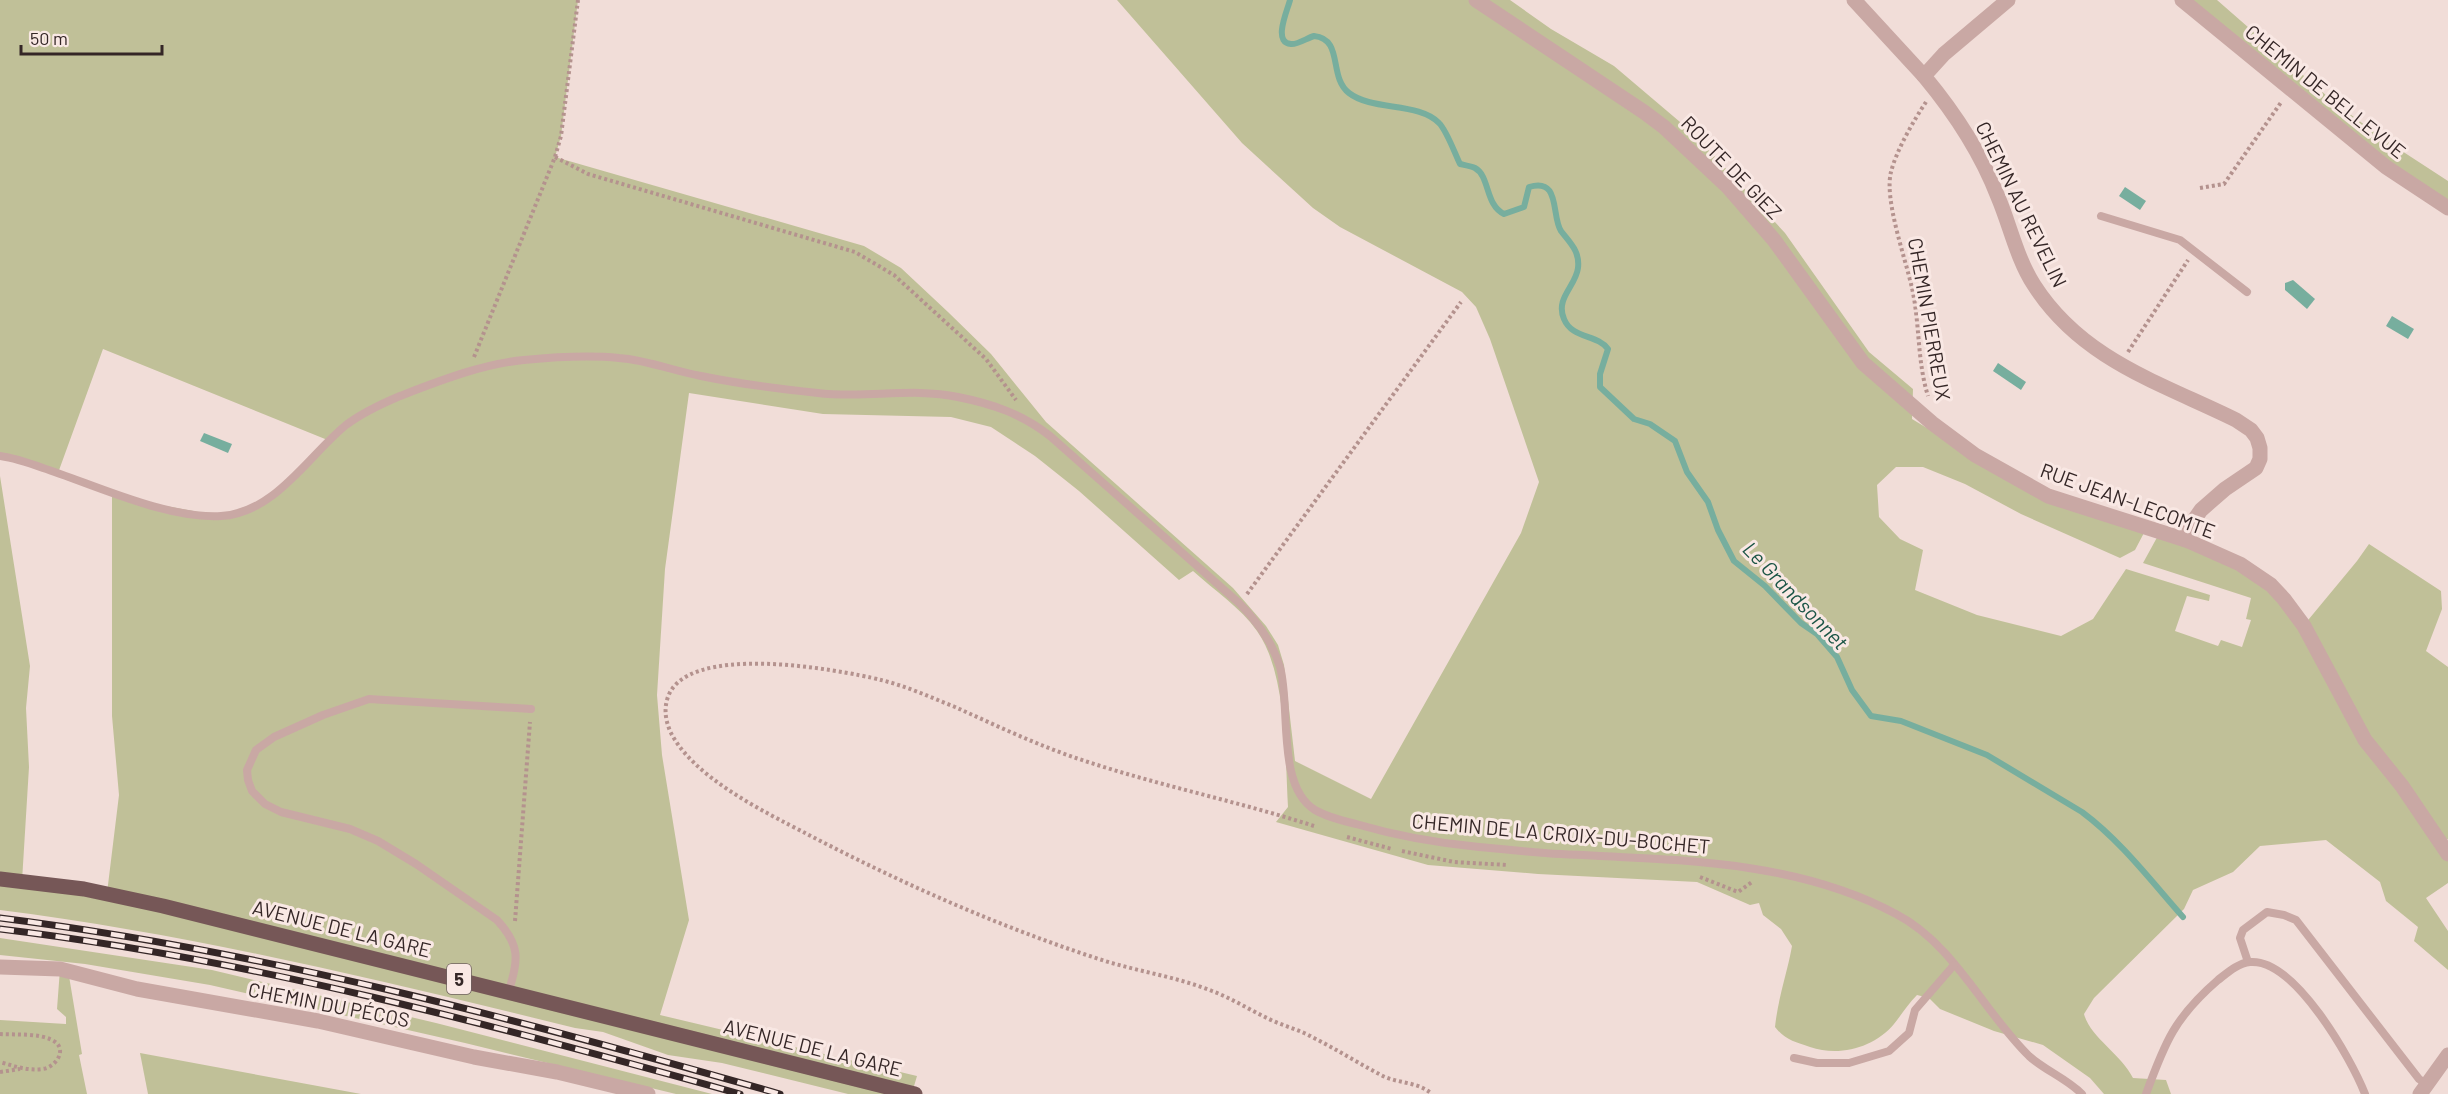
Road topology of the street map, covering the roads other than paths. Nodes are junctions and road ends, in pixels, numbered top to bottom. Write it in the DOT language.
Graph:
graph roads {
  1 [pos="1476,0"];
  2 [pos="1854,0"];
  3 [pos="2008,0"];
  4 [pos="2182,0"];
  5 [pos="1924,76"];
  6 [pos="2448,208"];
  7 [pos="2101,216"];
  8 [pos="2247,292"];
  9 [pos="1915,410"];
  10 [pos="0,456"];
  11 [pos="2186,540"];
  12 [pos="531,709"];
  13 [pos="2448,854"];
  14 [pos="0,879"];
  15 [pos="2248,962"];
  16 [pos="1954,965"];
  17 [pos="0,967"];
  18 [pos="509,991"];
  19 [pos="2448,1054"];
  20 [pos="1794,1058"];
  21 [pos="2423,1089"];
  22 [pos="648,1094"];
  23 [pos="915,1094"];
  24 [pos="2082,1094"];
  25 [pos="2146,1094"];
  26 [pos="2365,1094"];
  1 -- 9 [label="street, ROUTE DE GIEZ"];
  2 -- 5 [label="street, CHEMIN AU REVELIN"];
  3 -- 5 [label="street"];
  4 -- 6 [label="street, CHEMIN DE BELLEVUE"];
  5 -- 11 [label="street, CHEMIN AU REVELIN"];
  7 -- 8 [label="lane"];
  9 -- 11 [label="street, RUE JEAN-LECOMTE"];
  10 -- 16 [label="lane, CHEMIN DE LA CROIX-DU-BOCHET"];
  11 -- 13 [label="street, RUE JEAN-LECOMTE"];
  12 -- 18 [label="lane"];
  14 -- 18 [label="main road, AVENUE DE LA GARE / 5"];
  15 -- 21 [label="lane"];
  15 -- 25 [label="lane"];
  15 -- 26 [label="lane"];
  16 -- 20 [label="lane"];
  16 -- 24 [label="lane, CHEMIN DE LA CROIX-DU-BOCHET"];
  17 -- 22 [label="street, CHEMIN DU PÉCOS"];
  18 -- 23 [label="main road, AVENUE DE LA GARE / 5"];
  19 -- 21 [label="street"];
}
